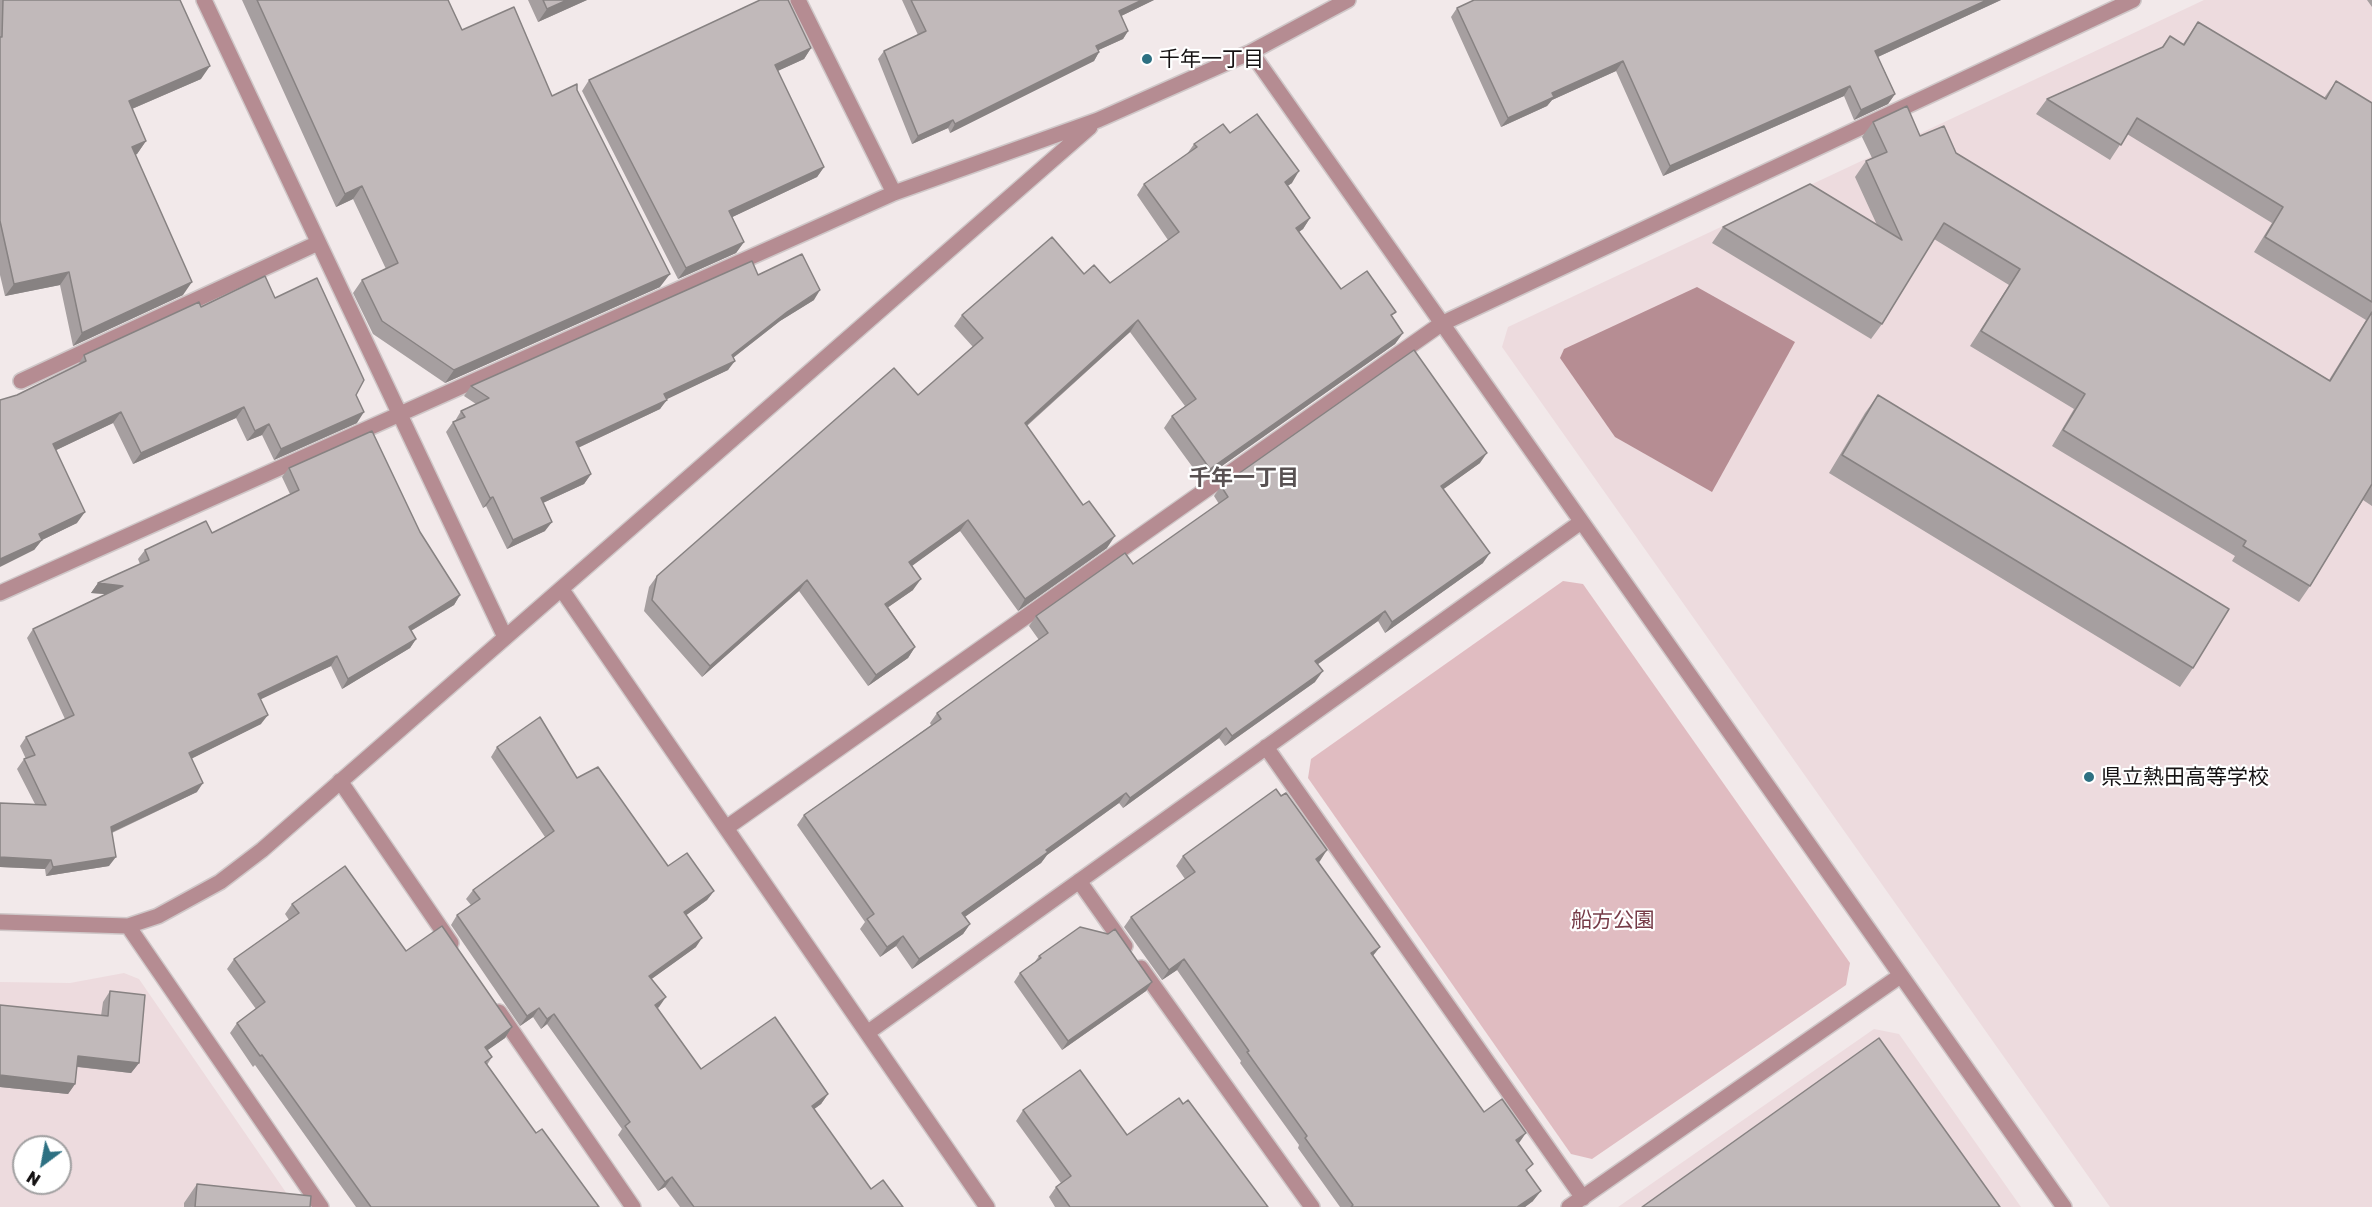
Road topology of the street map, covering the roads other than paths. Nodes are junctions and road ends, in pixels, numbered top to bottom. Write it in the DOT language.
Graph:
graph roads {
  1 [pos="204,0"];
  2 [pos="798,0"];
  3 [pos="1348,0"];
  4 [pos="2133,0"];
  5 [pos="1251,52"];
  6 [pos="1098,120"];
  7 [pos="894,193"];
  8 [pos="318,243"];
  9 [pos="1441,324"];
  10 [pos="21,381"];
  11 [pos="399,415"];
  12 [pos="1581,522"];
  13 [pos="562,590"];
  14 [pos="0,593"];
  15 [pos="505,637"];
  16 [pos="1266,747"];
  17 [pos="340,781"];
  18 [pos="726,828"];
  19 [pos="1079,881"];
  20 [pos="0,922"];
  21 [pos="128,926"];
  22 [pos="458,953"];
  23 [pos="1900,976"];
  24 [pos="492,1002"];
  25 [pos="867,1033"];
  26 [pos="1583,1198"];
  27 [pos="321,1207"];
  28 [pos="633,1207"];
  29 [pos="987,1207"];
  30 [pos="1312,1207"];
  31 [pos="1569,1207"];
  32 [pos="2064,1207"];
  1 -- 8 [label="street"];
  2 -- 7 [label="street"];
  3 -- 5 [label="street"];
  4 -- 9 [label="street"];
  5 -- 6 [label="street"];
  5 -- 9 [label="street"];
  6 -- 7 [label="street"];
  6 -- 13 [label="street"];
  7 -- 11 [label="street"];
  8 -- 10 [label="street"];
  8 -- 11 [label="street"];
  9 -- 12 [label="street"];
  9 -- 18 [label="street"];
  11 -- 14 [label="street"];
  11 -- 15 [label="street"];
  12 -- 16 [label="street"];
  12 -- 23 [label="street"];
  13 -- 15 [label="street"];
  13 -- 18 [label="street"];
  15 -- 17 [label="street"];
  16 -- 19 [label="street"];
  16 -- 26 [label="street"];
  17 -- 21 [label="street"];
  17 -- 22 [label="street"];
  18 -- 25 [label="street"];
  19 -- 25 [label="street"];
  19 -- 30 [label="street"];
  20 -- 21 [label="street"];
  21 -- 27 [label="street"];
  23 -- 26 [label="street"];
  23 -- 32 [label="street"];
  24 -- 28 [label="street"];
  25 -- 29 [label="street"];
  26 -- 31 [label="street"];
}
